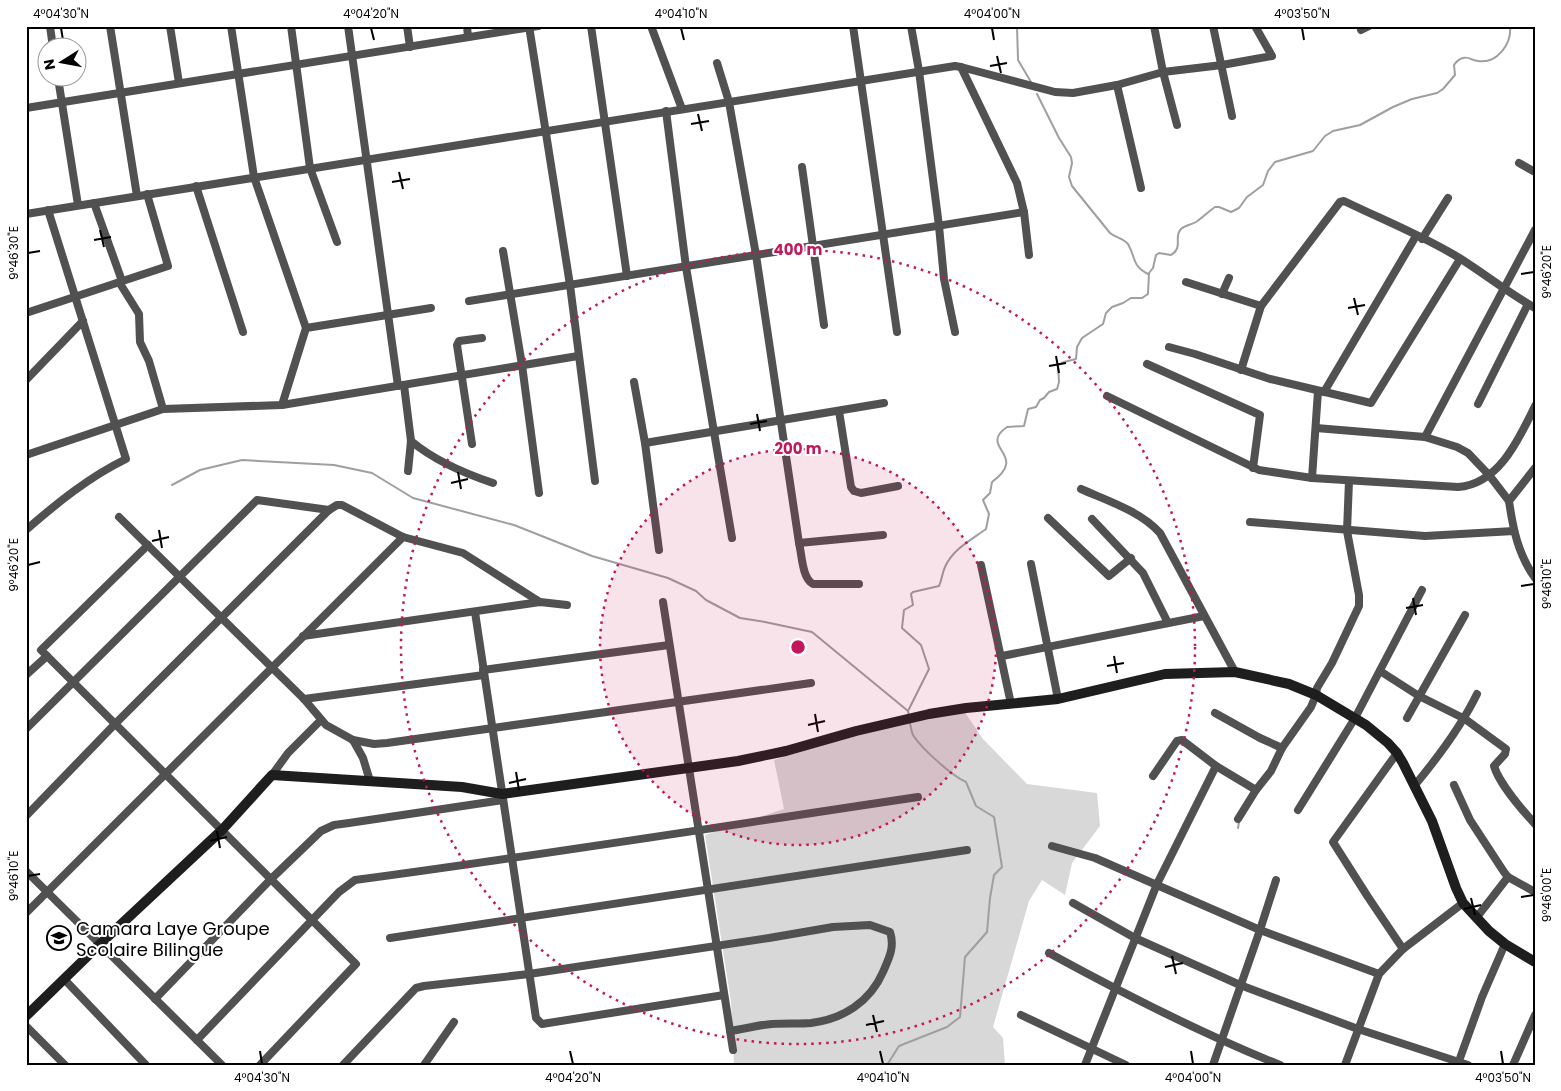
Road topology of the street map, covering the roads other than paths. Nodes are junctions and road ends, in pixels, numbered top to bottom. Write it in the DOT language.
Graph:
graph roads {
  1 [pos="110,26"];
  2 [pos="170,26"];
  3 [pos="231,26"];
  4 [pos="291,26"];
  5 [pos="348,26"];
  6 [pos="407,26"];
  7 [pos="466,26"];
  8 [pos="591,26"];
  9 [pos="652,26"];
  10 [pos="852,26"];
  11 [pos="911,26"];
  12 [pos="1154,26"];
  13 [pos="1214,26"];
  14 [pos="1255,26"];
  15 [pos="1369,26"];
  16 [pos="532,27"];
  17 [pos="1361,30"];
  18 [pos="468,37"];
  19 [pos="410,46"];
  20 [pos="352,56"];
  21 [pos="717,63"];
  22 [pos="297,64"];
  23 [pos="1222,65"];
  24 [pos="960,67"];
  25 [pos="919,71"];
  26 [pos="1163,72"];
  27 [pos="238,74"];
  28 [pos="861,80"];
  29 [pos="179,83"];
  30 [pos="1117,85"];
  31 [pos="60,88"];
  32 [pos="121,92"];
  33 [pos="62,102"];
  34 [pos="729,102"];
  35 [pos="26,108"];
  36 [pos="682,109"];
  37 [pos="666,111"];
  38 [pos="1232,116"];
  39 [pos="606,121"];
  40 [pos="1178,125"];
  41 [pos="546,131"];
  42 [pos="367,159"];
  43 [pos="1519,163"];
  44 [pos="802,166"];
  45 [pos="310,168"];
  46 [pos="1535,172"];
  47 [pos="254,177"];
  48 [pos="196,186"];
  49 [pos="1142,188"];
  50 [pos="147,194"];
  51 [pos="137,196"];
  52 [pos="1448,198"];
  53 [pos="94,203"];
  54 [pos="78,205"];
  55 [pos="48,210"];
  56 [pos="1024,212"];
  57 [pos="26,214"];
  58 [pos="939,226"];
  59 [pos="1535,230"];
  60 [pos="884,235"];
  61 [pos="1419,237"];
  62 [pos="337,242"];
  63 [pos="813,247"];
  64 [pos="503,251"];
  65 [pos="756,255"];
  66 [pos="1029,255"];
  67 [pos="1460,259"];
  68 [pos="686,267"];
  69 [pos="627,276"];
  70 [pos="1229,278"];
  71 [pos="120,282"];
  72 [pos="1186,282"];
  73 [pos="570,285"];
  74 [pos="1503,289"];
  75 [pos="1222,294"];
  76 [pos="511,295"];
  77 [pos="75,297"];
  78 [pos="469,301"];
  79 [pos="1261,306"];
  80 [pos="1532,306"];
  81 [pos="431,308"];
  82 [pos="26,313"];
  83 [pos="389,315"];
  84 [pos="83,322"];
  85 [pos="824,325"];
  86 [pos="306,328"];
  87 [pos="243,332"];
  88 [pos="896,332"];
  89 [pos="956,332"];
  90 [pos="482,338"];
  91 [pos="1169,347"];
  92 [pos="578,356"];
  93 [pos="1147,364"];
  94 [pos="522,365"];
  95 [pos="1240,370"];
  96 [pos="462,375"];
  97 [pos="26,380"];
  98 [pos="634,382"];
  99 [pos="401,385"];
  100 [pos="1321,392"];
  101 [pos="1107,396"];
  102 [pos="884,403"];
  103 [pos="1478,404"];
  104 [pos="282,405"];
  105 [pos="1535,406"];
  106 [pos="164,409"];
  107 [pos="839,411"];
  108 [pos="781,420"];
  109 [pos="115,425"];
  110 [pos="1316,428"];
  111 [pos="714,431"];
  112 [pos="1424,437"];
  113 [pos="411,440"];
  114 [pos="645,443"];
  115 [pos="472,444"];
  116 [pos="26,455"];
  117 [pos="1253,468"];
  118 [pos="1535,468"];
  119 [pos="408,471"];
  120 [pos="1489,475"];
  121 [pos="1312,478"];
  122 [pos="595,480"];
  123 [pos="1349,481"];
  124 [pos="493,483"];
  125 [pos="898,486"];
  126 [pos="1081,489"];
  127 [pos="539,493"];
  128 [pos="1509,501"];
  129 [pos="329,510"];
  130 [pos="119,517"];
  131 [pos="1048,518"];
  132 [pos="1092,519"];
  133 [pos="1250,522"];
  134 [pos="26,530"];
  135 [pos="1347,531"];
  136 [pos="1514,531"];
  137 [pos="883,535"];
  138 [pos="403,537"];
  139 [pos="732,538"];
  140 [pos="799,543"];
  141 [pos="148,545"];
  142 [pos="659,550"];
  143 [pos="1131,558"];
  144 [pos="1031,564"];
  145 [pos="981,565"];
  146 [pos="180,577"];
  147 [pos="1535,578"];
  148 [pos="859,584"];
  149 [pos="1422,590"];
  150 [pos="540,602"];
  151 [pos="663,602"];
  152 [pos="567,605"];
  153 [pos="475,612"];
  154 [pos="1465,615"];
  155 [pos="1204,616"];
  156 [pos="222,618"];
  157 [pos="1168,622"];
  158 [pos="303,636"];
  159 [pos="670,645"];
  160 [pos="1048,646"];
  161 [pos="47,656"];
  162 [pos="1002,656"];
  163 [pos="272,667"];
  164 [pos="1380,671"];
  165 [pos="484,672"];
  166 [pos="1235,672"];
  167 [pos="26,675"];
  168 [pos="74,682"];
  169 [pos="811,683"];
  170 [pos="1477,694"];
  171 [pos="1316,695"];
  172 [pos="1419,696"];
  173 [pos="304,699"];
  174 [pos="1058,699"];
  175 [pos="678,702"];
  176 [pos="1011,704"];
  177 [pos="1215,713"];
  178 [pos="1355,718"];
  179 [pos="1407,718"];
  180 [pos="1465,718"];
  181 [pos="320,720"];
  182 [pos="115,724"];
  183 [pos="492,729"];
  184 [pos="26,730"];
  185 [pos="353,740"];
  186 [pos="1282,748"];
  187 [pos="1397,753"];
  188 [pos="1216,766"];
  189 [pos="689,768"];
  190 [pos="165,774"];
  191 [pos="272,775"];
  192 [pos="1153,776"];
  193 [pos="370,781"];
  194 [pos="1415,785"];
  195 [pos="1454,785"];
  196 [pos="1256,790"];
  197 [pos="503,797"];
  198 [pos="918,797"];
  199 [pos="1298,810"];
  200 [pos="26,816"];
  201 [pos="1238,819"];
  202 [pos="1535,824"];
  203 [pos="698,829"];
  204 [pos="222,830"];
  205 [pos="1052,846"];
  206 [pos="967,850"];
  207 [pos="512,860"];
  208 [pos="26,870"];
  209 [pos="1508,876"];
  210 [pos="271,879"];
  211 [pos="1276,880"];
  212 [pos="1157,884"];
  213 [pos="708,889"];
  214 [pos="47,892"];
  215 [pos="1535,892"];
  216 [pos="1463,902"];
  217 [pos="1073,903"];
  218 [pos="26,913"];
  219 [pos="1477,917"];
  220 [pos="520,918"];
  221 [pos="312,920"];
  222 [pos="1260,930"];
  223 [pos="390,938"];
  224 [pos="1134,938"];
  225 [pos="100,944"];
  226 [pos="1505,944"];
  227 [pos="716,946"];
  228 [pos="1404,949"];
  229 [pos="1049,953"];
  230 [pos="1534,959"];
  231 [pos="529,974"];
  232 [pos="1380,974"];
  233 [pos="64,979"];
  234 [pos="1240,985"];
  235 [pos="1116,990"];
  236 [pos="724,995"];
  237 [pos="155,999"];
  238 [pos="1021,1015"];
  239 [pos="1535,1015"];
  240 [pos="26,1016"];
  241 [pos="454,1022"];
  242 [pos="26,1026"];
  243 [pos="1358,1028"];
  244 [pos="730,1031"];
  245 [pos="197,1040"];
  246 [pos="1222,1042"];
  247 [pos="1092,1048"];
  248 [pos="733,1050"];
  249 [pos="1459,1062"];
  250 [pos="65,1065"];
  251 [pos="146,1065"];
  252 [pos="222,1065"];
  253 [pos="260,1065"];
  254 [pos="343,1065"];
  255 [pos="424,1065"];
  256 [pos="1085,1065"];
  257 [pos="1126,1065"];
  258 [pos="1213,1065"];
  259 [pos="1280,1065"];
  260 [pos="1345,1065"];
  261 [pos="1468,1065"];
  262 [pos="1513,1065"];
  1 -- 32 [label="street"];
  2 -- 29 [label="street"];
  3 -- 27 [label="street"];
  4 -- 22 [label="street"];
  5 -- 20 [label="street"];
  6 -- 19 [label="street"];
  7 -- 18 [label="street"];
  8 -- 39 [label="street"];
  9 -- 36 [label="street"];
  10 -- 28 [label="street"];
  11 -- 25 [label="street"];
  12 -- 26 [label="street"];
  13 -- 23 [label="street"];
  14 -- 23 [label="street"];
  15 -- 17 [label="street"];
  16 -- 18 [label="street"];
  16 -- 41 [label="street"];
  18 -- 19 [label="street"];
  19 -- 20 [label="street"];
  20 -- 22 [label="street"];
  20 -- 42 [label="street"];
  21 -- 34 [label="street"];
  22 -- 27 [label="street"];
  22 -- 45 [label="street"];
  23 -- 26 [label="street"];
  23 -- 38 [label="street"];
  24 -- 25 [label="street"];
  24 -- 30 [label="street"];
  24 -- 56 [label="street"];
  25 -- 28 [label="street"];
  25 -- 58 [label="street"];
  26 -- 30 [label="street"];
  26 -- 40 [label="street"];
  27 -- 29 [label="street"];
  27 -- 47 [label="street"];
  28 -- 34 [label="street"];
  28 -- 60 [label="street"];
  29 -- 32 [label="street"];
  30 -- 49 [label="street"];
  31 -- 33 [label="street"];
  32 -- 33 [label="street"];
  32 -- 51 [label="street"];
  33 -- 35 [label="street"];
  33 -- 54 [label="street"];
  34 -- 36 [label="street"];
  34 -- 65 [label="street"];
  36 -- 37 [label="street"];
  37 -- 39 [label="street"];
  37 -- 68 [label="street"];
  39 -- 41 [label="street"];
  39 -- 69 [label="street"];
  41 -- 42 [label="street"];
  41 -- 73 [label="street"];
  42 -- 45 [label="street"];
  42 -- 83 [label="street"];
  43 -- 46 [label="street"];
  44 -- 63 [label="street"];
  45 -- 47 [label="street"];
  45 -- 62 [label="street"];
  47 -- 48 [label="street"];
  47 -- 86 [label="street"];
  48 -- 50 [label="street"];
  48 -- 87 [label="street"];
  50 -- 51 [label="street"];
  50 -- 71 [label="street"];
  51 -- 53 [label="street"];
  52 -- 61 [label="street"];
  53 -- 54 [label="street"];
  53 -- 71 [label="street"];
  54 -- 55 [label="street"];
  55 -- 57 [label="street"];
  55 -- 77 [label="street"];
  56 -- 58 [label="street"];
  56 -- 66 [label="street"];
  58 -- 60 [label="street"];
  58 -- 89 [label="street"];
  59 -- 74 [label="street"];
  60 -- 63 [label="street"];
  60 -- 88 [label="street"];
  61 -- 67 [label="street"];
  61 -- 79 [label="street"];
  61 -- 100 [label="street"];
  63 -- 65 [label="street"];
  63 -- 85 [label="street"];
  64 -- 76 [label="street"];
  65 -- 68 [label="street"];
  65 -- 108 [label="street"];
  67 -- 74 [label="street"];
  67 -- 100 [label="street"];
  68 -- 69 [label="street"];
  68 -- 111 [label="street"];
  69 -- 73 [label="street"];
  70 -- 75 [label="street"];
  71 -- 77 [label="street"];
  71 -- 106 [label="street"];
  72 -- 75 [label="street"];
  73 -- 76 [label="street"];
  73 -- 92 [label="street"];
  74 -- 80 [label="street"];
  74 -- 112 [label="street"];
  75 -- 79 [label="street"];
  76 -- 78 [label="street"];
  76 -- 94 [label="street"];
  77 -- 82 [label="street"];
  77 -- 84 [label="street"];
  79 -- 95 [label="street"];
  80 -- 103 [label="street"];
  81 -- 83 [label="street"];
  83 -- 86 [label="street"];
  83 -- 99 [label="street"];
  84 -- 97 [label="street"];
  84 -- 109 [label="street"];
  86 -- 104 [label="street"];
  90 -- 96 [label="street"];
  91 -- 95 [label="street"];
  92 -- 94 [label="street"];
  92 -- 122 [label="street"];
  93 -- 117 [label="street"];
  94 -- 96 [label="street"];
  94 -- 127 [label="street"];
  95 -- 100 [label="street"];
  96 -- 99 [label="street"];
  96 -- 115 [label="street"];
  98 -- 114 [label="street"];
  99 -- 104 [label="street"];
  99 -- 113 [label="street"];
  100 -- 110 [label="street"];
  101 -- 117 [label="street"];
  102 -- 107 [label="street"];
  104 -- 106 [label="street"];
  105 -- 120 [label="street"];
  106 -- 109 [label="street"];
  107 -- 108 [label="street"];
  107 -- 125 [label="street"];
  108 -- 111 [label="street"];
  108 -- 140 [label="street"];
  109 -- 116 [label="street"];
  109 -- 134 [label="street"];
  110 -- 112 [label="street"];
  110 -- 121 [label="street"];
  111 -- 114 [label="street"];
  111 -- 139 [label="street"];
  112 -- 120 [label="street"];
  113 -- 119 [label="street"];
  113 -- 124 [label="street"];
  114 -- 142 [label="street"];
  117 -- 121 [label="street"];
  118 -- 128 [label="street"];
  120 -- 123 [label="street"];
  120 -- 128 [label="street"];
  121 -- 123 [label="street"];
  123 -- 135 [label="street"];
  126 -- 155 [label="street"];
  128 -- 136 [label="street"];
  129 -- 138 [label="street"];
  129 -- 146 [label="street"];
  129 -- 156 [label="street"];
  130 -- 141 [label="street"];
  131 -- 143 [label="street"];
  132 -- 143 [label="street"];
  133 -- 135 [label="street"];
  135 -- 136 [label="street"];
  135 -- 171 [label="street"];
  136 -- 147 [label="street"];
  137 -- 140 [label="street"];
  138 -- 150 [label="street"];
  138 -- 158 [label="street"];
  140 -- 148 [label="street"];
  141 -- 146 [label="street"];
  141 -- 161 [label="street"];
  143 -- 157 [label="street"];
  144 -- 160 [label="street"];
  145 -- 162 [label="street"];
  146 -- 156 [label="street"];
  146 -- 168 [label="street"];
  149 -- 164 [label="street"];
  150 -- 152 [label="street"];
  150 -- 153 [label="street"];
  151 -- 159 [label="street"];
  153 -- 158 [label="street"];
  153 -- 165 [label="street"];
  154 -- 172 [label="street"];
  155 -- 157 [label="street"];
  155 -- 166 [label="street"];
  156 -- 163 [label="street"];
  156 -- 182 [label="street"];
  157 -- 160 [label="street"];
  158 -- 163 [label="street"];
  159 -- 165 [label="street"];
  159 -- 175 [label="street"];
  160 -- 162 [label="street"];
  160 -- 174 [label="street"];
  161 -- 167 [label="street"];
  161 -- 168 [label="street"];
  162 -- 176 [label="street"];
  163 -- 173 [label="street"];
  163 -- 190 [label="street"];
  164 -- 172 [label="street"];
  164 -- 178 [label="street"];
  165 -- 173 [label="street"];
  165 -- 183 [label="street"];
  166 -- 171 [label="street"];
  166 -- 174 [label="street"];
  168 -- 182 [label="street"];
  168 -- 184 [label="street"];
  169 -- 175 [label="street"];
  170 -- 180 [label="street"];
  171 -- 178 [label="street"];
  171 -- 186 [label="street"];
  172 -- 179 [label="street"];
  172 -- 180 [label="street"];
  173 -- 181 [label="street"];
  174 -- 176 [label="street"];
  175 -- 183 [label="street"];
  175 -- 189 [label="street"];
  176 -- 189 [label="street"];
  177 -- 186 [label="street"];
  178 -- 187 [label="street"];
  178 -- 199 [label="street"];
  180 -- 194 [label="street"];
  180 -- 202 [label="street"];
  181 -- 185 [label="street"];
  181 -- 191 [label="street"];
  182 -- 190 [label="street"];
  182 -- 200 [label="street"];
  183 -- 185 [label="street"];
  183 -- 197 [label="street"];
  185 -- 193 [label="street"];
  186 -- 196 [label="street"];
  187 -- 194 [label="street"];
  187 -- 228 [label="street"];
  188 -- 192 [label="street"];
  188 -- 196 [label="street"];
  188 -- 212 [label="street"];
  189 -- 197 [label="street"];
  189 -- 203 [label="street"];
  190 -- 204 [label="street"];
  190 -- 214 [label="street"];
  191 -- 193 [label="street"];
  191 -- 204 [label="street"];
  193 -- 197 [label="street"];
  194 -- 216 [label="street"];
  195 -- 209 [label="street"];
  196 -- 201 [label="street"];
  197 -- 207 [label="street"];
  197 -- 210 [label="street"];
  198 -- 203 [label="street"];
  203 -- 207 [label="street"];
  203 -- 213 [label="street"];
  204 -- 210 [label="street"];
  204 -- 225 [label="street"];
  205 -- 212 [label="street"];
  206 -- 213 [label="street"];
  207 -- 220 [label="street"];
  207 -- 221 [label="street"];
  208 -- 214 [label="street"];
  209 -- 215 [label="street"];
  209 -- 219 [label="street"];
  210 -- 221 [label="street"];
  210 -- 237 [label="street"];
  211 -- 222 [label="street"];
  212 -- 222 [label="street"];
  212 -- 224 [label="street"];
  213 -- 220 [label="street"];
  213 -- 227 [label="street"];
  214 -- 218 [label="street"];
  214 -- 225 [label="street"];
  216 -- 219 [label="street"];
  216 -- 228 [label="street"];
  217 -- 224 [label="street"];
  219 -- 226 [label="street"];
  220 -- 223 [label="street"];
  220 -- 231 [label="street"];
  221 -- 245 [label="street"];
  221 -- 253 [label="street"];
  222 -- 232 [label="street"];
  222 -- 234 [label="street"];
  224 -- 234 [label="street"];
  224 -- 235 [label="street"];
  225 -- 233 [label="street"];
  225 -- 237 [label="street"];
  226 -- 230 [label="street"];
  226 -- 249 [label="street"];
  227 -- 231 [label="street"];
  227 -- 236 [label="street"];
  227 -- 244 [label="street"];
  228 -- 232 [label="street"];
  229 -- 235 [label="street"];
  231 -- 236 [label="street"];
  231 -- 254 [label="street"];
  232 -- 243 [label="street"];
  233 -- 240 [label="street"];
  233 -- 251 [label="street"];
  234 -- 243 [label="street"];
  234 -- 246 [label="street"];
  235 -- 246 [label="street"];
  235 -- 247 [label="street"];
  236 -- 244 [label="street"];
  237 -- 245 [label="street"];
  238 -- 247 [label="street"];
  239 -- 262 [label="street"];
  241 -- 255 [label="street"];
  242 -- 250 [label="street"];
  243 -- 249 [label="street"];
  243 -- 260 [label="street"];
  244 -- 248 [label="street"];
  245 -- 252 [label="street"];
  246 -- 258 [label="street"];
  246 -- 259 [label="street"];
  247 -- 256 [label="street"];
  247 -- 257 [label="street"];
  249 -- 261 [label="street"];
}
